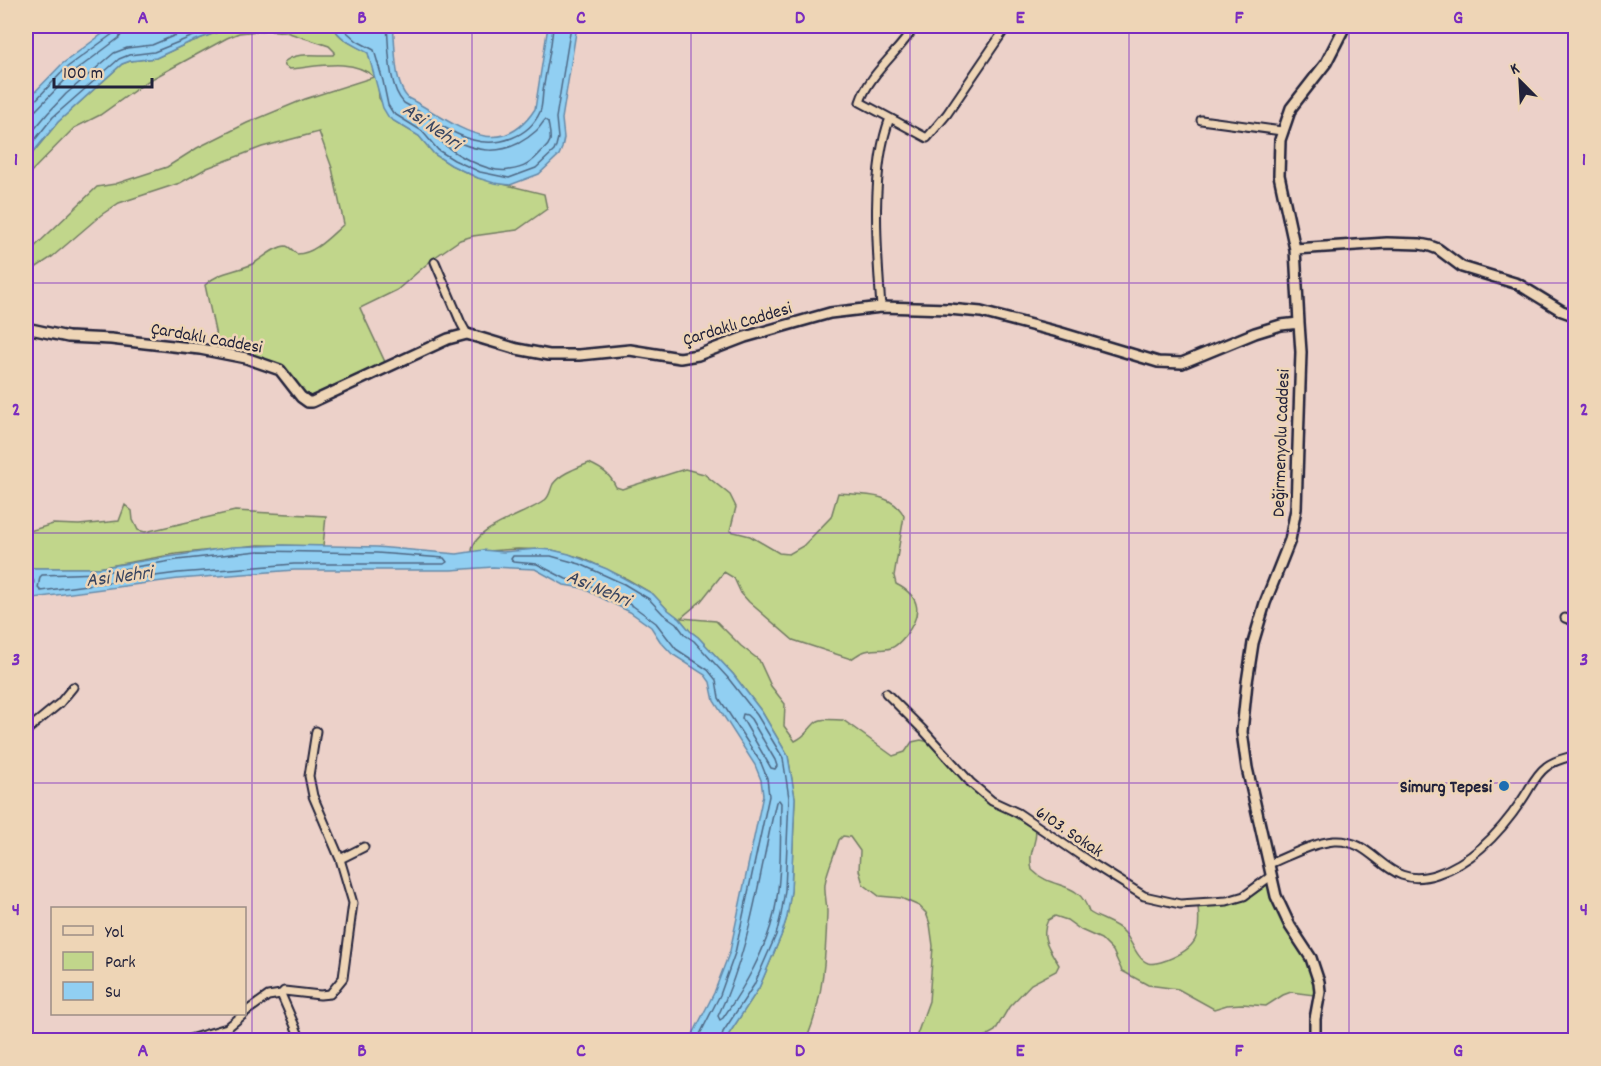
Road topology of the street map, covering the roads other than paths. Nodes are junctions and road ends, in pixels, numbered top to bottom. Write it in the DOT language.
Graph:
graph roads {
  1 [pos="915,26"];
  2 [pos="1007,26"];
  3 [pos="1345,26"];
  4 [pos="890,118"];
  5 [pos="1201,120"];
  6 [pos="1282,130"];
  7 [pos="1295,249"];
  8 [pos="435,262"];
  9 [pos="881,307"];
  10 [pos="1575,316"];
  11 [pos="1299,322"];
  12 [pos="26,328"];
  13 [pos="467,334"];
  14 [pos="1565,618"];
  15 [pos="1575,622"];
  16 [pos="73,687"];
  17 [pos="886,693"];
  18 [pos="26,731"];
  19 [pos="316,731"];
  20 [pos="1575,755"];
  21 [pos="364,847"];
  22 [pos="340,859"];
  23 [pos="1269,864"];
  24 [pos="1271,876"];
  25 [pos="281,994"];
  26 [pos="246,1012"];
  27 [pos="242,1015"];
  28 [pos="205,1038"];
  29 [pos="186,1041"];
  30 [pos="301,1041"];
  31 [pos="1316,1041"];
  1 -- 4 [label="street"];
  2 -- 4 [label="street"];
  3 -- 6 [label="street, Değirmenyolu Caddesi"];
  4 -- 9 [label="street"];
  5 -- 6 [label="street"];
  6 -- 7 [label="street, Değirmenyolu Caddesi"];
  7 -- 10 [label="street"];
  7 -- 11 [label="street, Değirmenyolu Caddesi"];
  8 -- 13 [label="street"];
  9 -- 11 [label="street, Çardaklı Caddesi"];
  9 -- 13 [label="street, Çardaklı Caddesi"];
  11 -- 23 [label="street, Değirmenyolu Caddesi"];
  12 -- 13 [label="street, Çardaklı Caddesi"];
  14 -- 15 [label="street"];
  16 -- 18 [label="street"];
  17 -- 24 [label="street, 6103. Sokak"];
  19 -- 22 [label="street"];
  20 -- 23 [label="street"];
  21 -- 22 [label="street"];
  22 -- 25 [label="street"];
  23 -- 24 [label="street, Değirmenyolu Caddesi"];
  24 -- 31 [label="street, Değirmenyolu Caddesi"];
  25 -- 26 [label="street"];
  25 -- 30 [label="street"];
  27 -- 28 [label="street"];
  28 -- 29 [label="street"];
}
